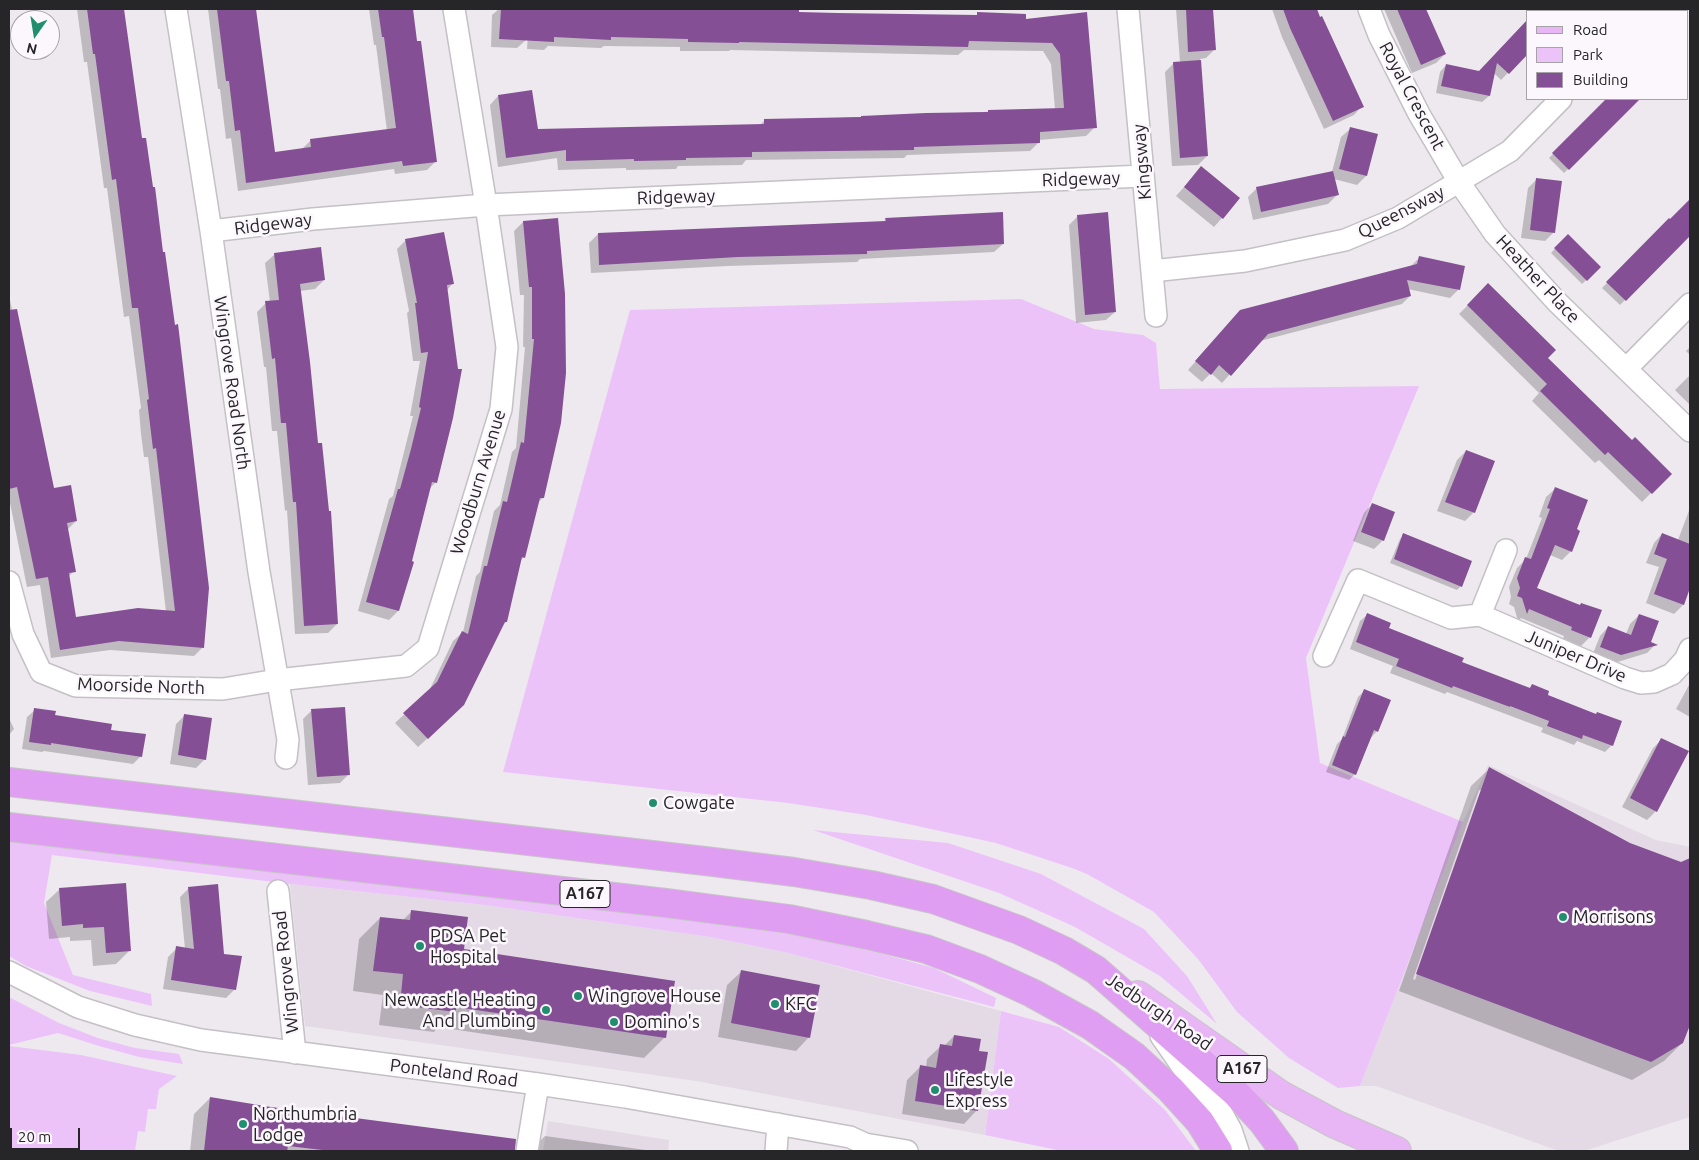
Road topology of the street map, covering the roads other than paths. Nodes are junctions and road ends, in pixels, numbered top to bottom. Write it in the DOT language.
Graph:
graph roads {
  1 [pos="176,9"];
  2 [pos="454,9"];
  3 [pos="1128,9"];
  4 [pos="1369,9"];
  5 [pos="1560,100"];
  6 [pos="1143,176"];
  7 [pos="1459,182"];
  8 [pos="486,205"];
  9 [pos="211,231"];
  10 [pos="1152,271"];
  11 [pos="1690,304"];
  12 [pos="1156,316"];
  13 [pos="1626,369"];
  14 [pos="1690,431"];
  15 [pos="1506,550"];
  16 [pos="9,582"];
  17 [pos="1480,615"];
  18 [pos="1690,649"];
  19 [pos="1324,656"];
  20 [pos="277,680"];
  21 [pos="286,758"];
  22 [pos="9,782"];
  23 [pos="9,827"];
  24 [pos="278,891"];
  25 [pos="1096,970"];
  26 [pos="9,972"];
  27 [pos="1144,1012"];
  28 [pos="295,1053"];
  29 [pos="538,1084"];
  30 [pos="778,1124"];
  31 [pos="527,1151"];
  32 [pos="776,1151"];
  33 [pos="907,1151"];
  34 [pos="1218,1151"];
  35 [pos="1238,1151"];
  36 [pos="1284,1151"];
  37 [pos="1397,1151"];
  1 -- 9 [label="street, Wingrove Road North"];
  2 -- 8 [label="street, Woodburn Avenue"];
  3 -- 6 [label="street, Kingsway"];
  4 -- 7 [label="street, Royal Crescent"];
  5 -- 7 [label="street, Queensway"];
  6 -- 8 [label="street, Ridgeway"];
  6 -- 10 [label="street, Kingsway"];
  7 -- 10 [label="street, Queensway"];
  7 -- 13 [label="street, Heather Place"];
  8 -- 9 [label="street, Ridgeway"];
  8 -- 20 [label="street, Woodburn Avenue"];
  9 -- 20 [label="street, Wingrove Road North"];
  10 -- 12 [label="street, Kingsway"];
  11 -- 13 [label="street"];
  13 -- 14 [label="street, Heather Place"];
  15 -- 17 [label="street"];
  16 -- 20 [label="street, Moorside North"];
  17 -- 18 [label="street, Juniper Drive"];
  17 -- 19 [label="street, Juniper Drive"];
  20 -- 21 [label="street, Wingrove Road North"];
  22 -- 25 [label="highway, A167"];
  23 -- 34 [label="highway, A167"];
  24 -- 28 [label="street, Wingrove Road"];
  25 -- 27 [label="highway, Jedburgh Road / A167"];
  25 -- 37 [label="main road, Jedburgh Road / A167"];
  26 -- 28 [label="street, Ponteland Road"];
  27 -- 35 [label="street"];
  27 -- 36 [label="highway, Jedburgh Road / A167"];
  28 -- 29 [label="street, Ponteland Road"];
  29 -- 30 [label="street, Ponteland Road"];
  29 -- 31 [label="street"];
  30 -- 32 [label="street"];
  30 -- 33 [label="street, Ponteland Road"];
}
